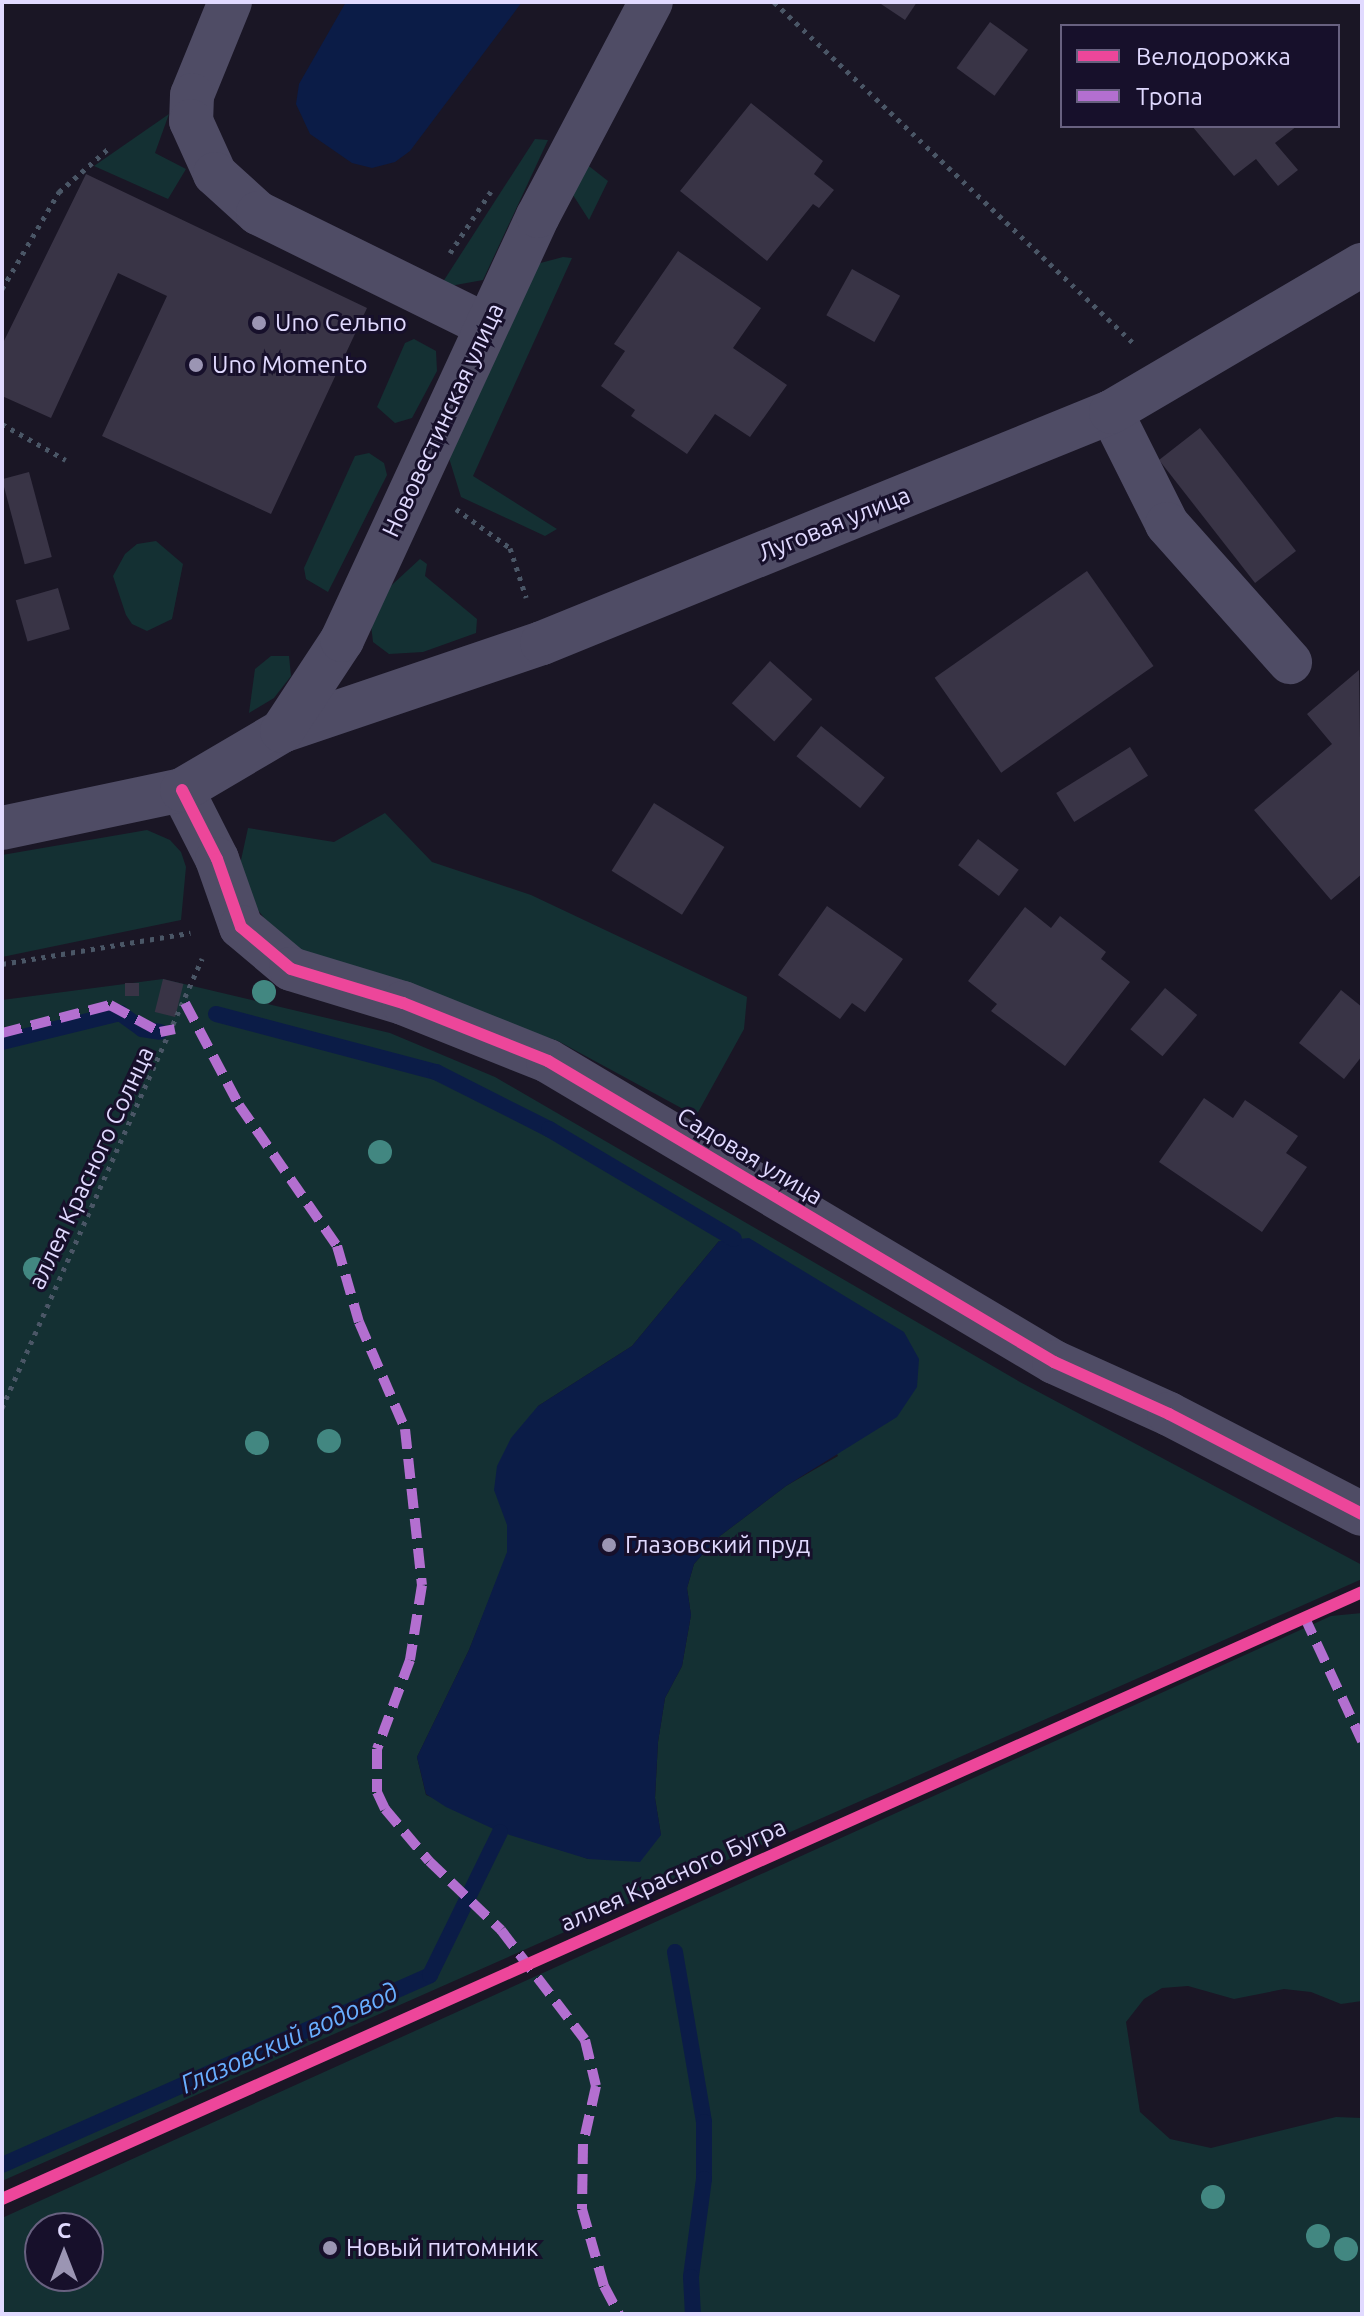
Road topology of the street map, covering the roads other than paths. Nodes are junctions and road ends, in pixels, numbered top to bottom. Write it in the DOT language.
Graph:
graph roads {
  1 [pos="230,2"];
  2 [pos="651,2"];
  3 [pos="1362,265"];
  4 [pos="486,325"];
  5 [pos="1111,412"];
  6 [pos="1290,662"];
  7 [pos="282,731"];
  8 [pos="182,790"];
  9 [pos="2,828"];
  10 [pos="1362,1514"];
  1 -- 4 [label="street"];
  2 -- 4 [label="street, Нововестинская улица"];
  3 -- 5 [label="street, Луговая улица"];
  4 -- 7 [label="street, Нововестинская улица"];
  5 -- 6 [label="street"];
  5 -- 7 [label="street, Луговая улица"];
  7 -- 8 [label="street, Нововестинская улица"];
  8 -- 9 [label="street"];
  8 -- 10 [label="street, Садовая улица"];
}
